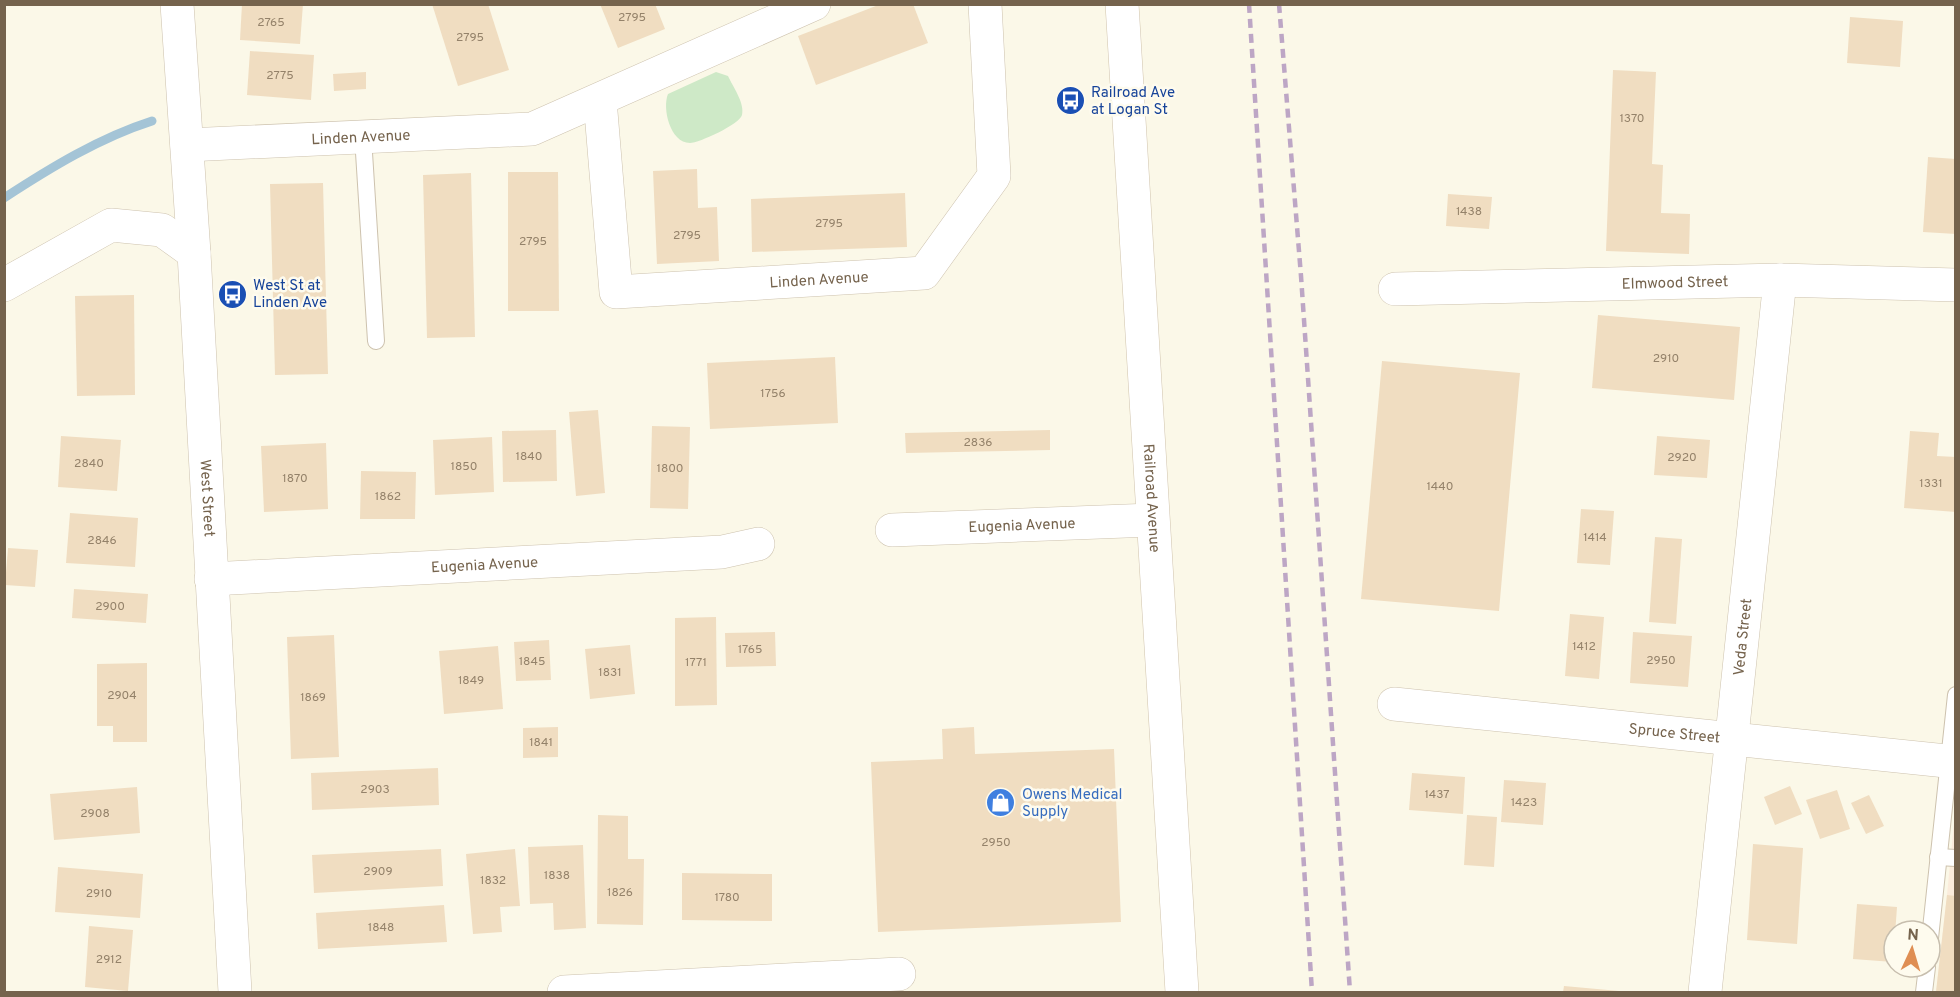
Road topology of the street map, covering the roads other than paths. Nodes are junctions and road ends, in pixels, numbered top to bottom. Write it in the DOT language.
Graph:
graph roads {
  1 [pos="177,4"];
  2 [pos="814,4"];
  3 [pos="985,4"];
  4 [pos="1122,4"];
  5 [pos="600,100"];
  6 [pos="363,137"];
  7 [pos="187,145"];
  8 [pos="194,253"];
  9 [pos="1780,280"];
  10 [pos="4,285"];
  11 [pos="1956,285"];
  12 [pos="1395,288"];
  13 [pos="376,342"];
  14 [pos="1152,520"];
  15 [pos="892,530"];
  16 [pos="758,544"];
  17 [pos="211,579"];
  18 [pos="1956,695"];
  19 [pos="1394,704"];
  20 [pos="1731,738"];
  21 [pos="1952,761"];
  22 [pos="1938,857"];
  23 [pos="1956,858"];
  24 [pos="1932,919"];
  25 [pos="899,974"];
  26 [pos="235,993"];
  27 [pos="564,993"];
  28 [pos="1182,993"];
  29 [pos="1705,993"];
  1 -- 7 [label="street, West Street"];
  2 -- 5 [label="street, Linden Avenue"];
  3 -- 5 [label="street, Linden Avenue"];
  4 -- 14 [label="street, Railroad Avenue"];
  5 -- 6 [label="street, Linden Avenue"];
  6 -- 7 [label="street, Linden Avenue"];
  6 -- 13 [label="lane"];
  7 -- 8 [label="street, West Street"];
  8 -- 10 [label="street"];
  8 -- 17 [label="street, West Street"];
  9 -- 11 [label="street, Elmwood Street"];
  9 -- 12 [label="street, Elmwood Street"];
  9 -- 20 [label="street, Veda Street"];
  14 -- 15 [label="street, Eugenia Avenue"];
  14 -- 28 [label="street, Railroad Avenue"];
  16 -- 17 [label="street, Eugenia Avenue"];
  17 -- 26 [label="street, West Street"];
  18 -- 21 [label="lane"];
  19 -- 20 [label="street, Spruce Street"];
  20 -- 21 [label="street, Spruce Street"];
  20 -- 29 [label="street, Veda Street"];
  21 -- 22 [label="lane"];
  22 -- 23 [label="lane"];
  22 -- 24 [label="lane"];
  25 -- 27 [label="street"];
}
